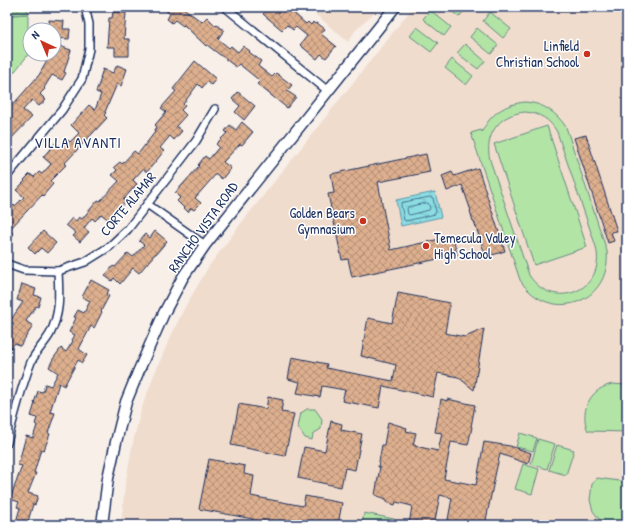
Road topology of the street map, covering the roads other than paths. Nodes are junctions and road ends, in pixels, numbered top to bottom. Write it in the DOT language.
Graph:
graph roads {
  1 [pos="85,7"];
  2 [pos="225,7"];
  3 [pos="395,7"];
  4 [pos="328,91"];
  5 [pos="215,109"];
  6 [pos="7,176"];
  7 [pos="147,204"];
  8 [pos="205,245"];
  9 [pos="7,264"];
  10 [pos="58,271"];
  11 [pos="7,443"];
  12 [pos="102,525"];
  1 -- 6 [label="street"];
  2 -- 4 [label="street"];
  3 -- 4 [label="main road, RANCHO VISTA ROAD"];
  4 -- 8 [label="main road, RANCHO VISTA ROAD"];
  5 -- 7 [label="street, CORTE ALAMAR"];
  7 -- 8 [label="street"];
  7 -- 10 [label="street, CORTE ALAMAR"];
  8 -- 12 [label="main road, RANCHO VISTA ROAD"];
  9 -- 10 [label="street, CORTE ALAMAR"];
  10 -- 11 [label="street"];
}
